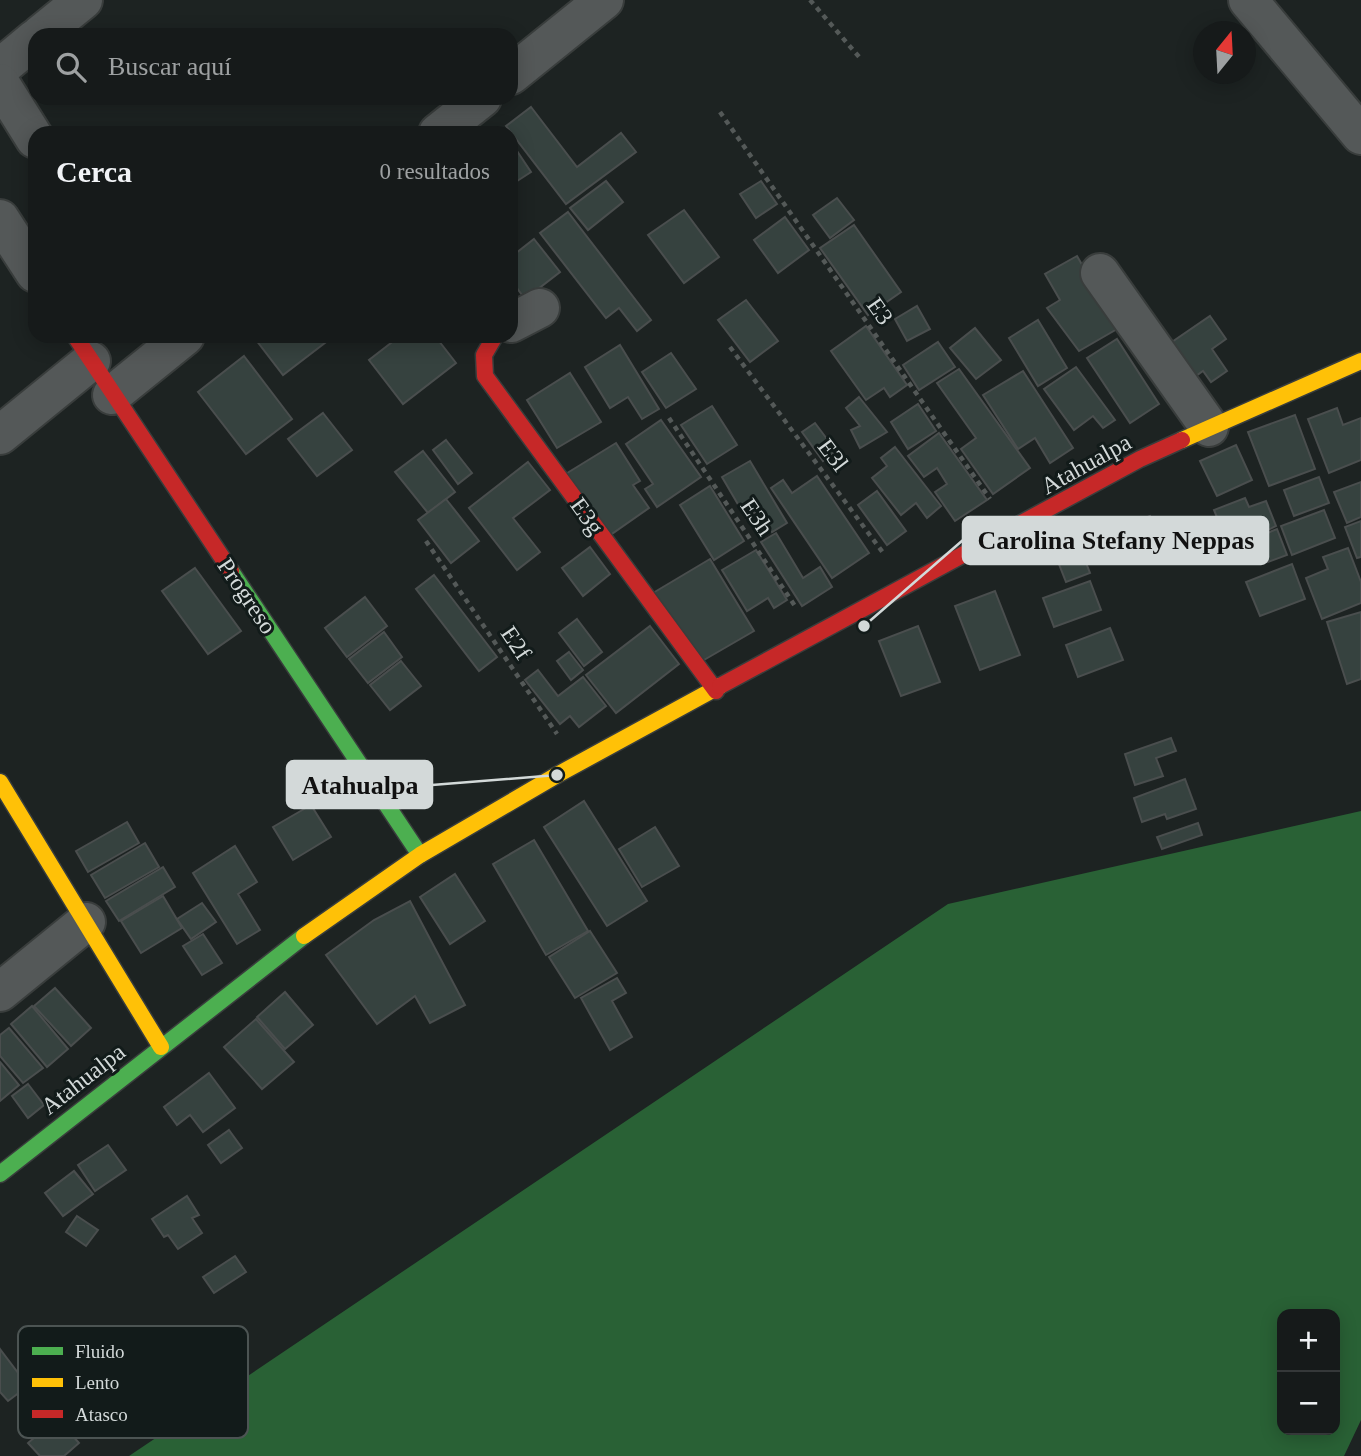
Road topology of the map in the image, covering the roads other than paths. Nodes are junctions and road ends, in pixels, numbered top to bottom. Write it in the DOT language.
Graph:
graph roads {
  1 [pos="83,0"];
  2 [pos="604,0"];
  3 [pos="1248,0"];
  4 [pos="49,28"];
  5 [pos="28,45"];
  6 [pos="0,68"];
  7 [pos="518,69"];
  8 [pos="0,83"];
  9 [pos="473,105"];
  10 [pos="447,126"];
  11 [pos="28,128"];
  12 [pos="1361,135"];
  13 [pos="0,219"];
  14 [pos="28,262"];
  15 [pos="1100,273"];
  16 [pos="176,343"];
  17 [pos="490,343"];
  18 [pos="83,349"];
  19 [pos="1361,361"];
  20 [pos="112,395"];
  21 [pos="1209,427"];
  22 [pos="0,435"];
  23 [pos="716,691"];
  24 [pos="0,782"];
  25 [pos="420,855"];
  26 [pos="86,922"];
  27 [pos="0,992"];
  28 [pos="161,1046"];
  29 [pos="0,1174"];
  1 -- 4 [label="street"];
  2 -- 7 [label="street"];
  3 -- 12 [label="street"];
  5 -- 6 [label="street"];
  8 -- 11 [label="street"];
  9 -- 10 [label="street"];
  13 -- 14 [label="street"];
  15 -- 21 [label="street"];
  16 -- 20 [label="street"];
  17 -- 23 [label="street, E3g"];
  18 -- 20 [label="street, Progreso"];
  18 -- 22 [label="street"];
  19 -- 21 [label="street, Atahualpa"];
  20 -- 25 [label="street, Progreso"];
  21 -- 23 [label="street, Atahualpa"];
  23 -- 25 [label="street, Atahualpa"];
  24 -- 26 [label="street"];
  25 -- 28 [label="street, Atahualpa"];
  26 -- 27 [label="street"];
  26 -- 28 [label="street"];
  28 -- 29 [label="street, Atahualpa"];
}
